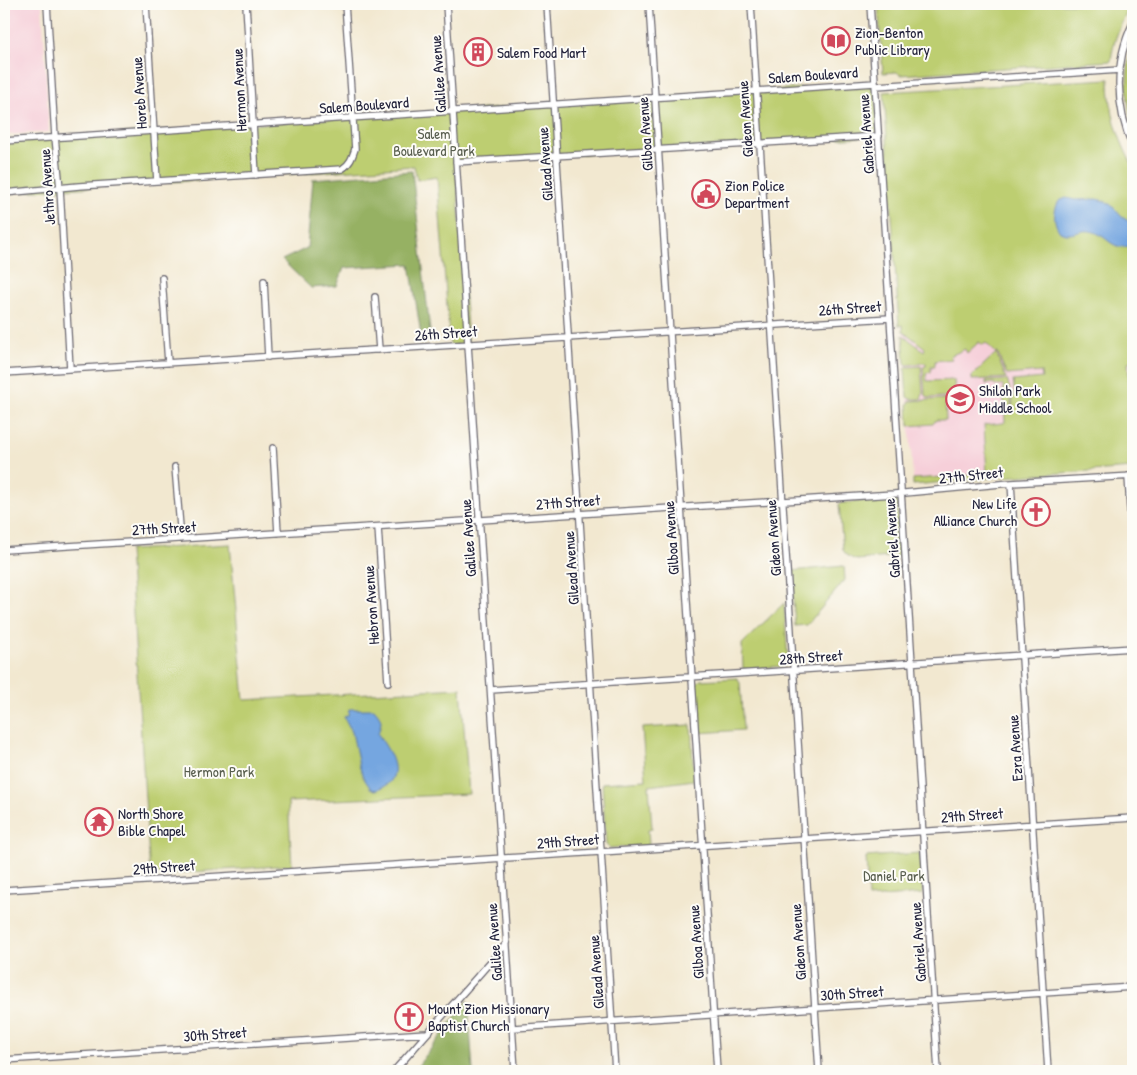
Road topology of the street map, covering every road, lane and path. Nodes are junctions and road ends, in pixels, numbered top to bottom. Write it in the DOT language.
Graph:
graph roads {
  1 [pos="47,4"];
  2 [pos="146,4"];
  3 [pos="246,4"];
  4 [pos="345,4"];
  5 [pos="446,4"];
  6 [pos="547,4"];
  7 [pos="650,4"];
  8 [pos="751,4"];
  9 [pos="870,4"];
  10 [pos="1133,23"];
  11 [pos="1120,70"];
  12 [pos="876,85"];
  13 [pos="756,91"];
  14 [pos="655,98"];
  15 [pos="554,104"];
  16 [pos="453,111"];
  17 [pos="352,118"];
  18 [pos="253,124"];
  19 [pos="154,131"];
  20 [pos="879,136"];
  21 [pos="55,138"];
  22 [pos="4,141"];
  23 [pos="759,143"];
  24 [pos="1133,147"];
  25 [pos="659,149"];
  26 [pos="557,155"];
  27 [pos="456,162"];
  28 [pos="256,175"];
  29 [pos="157,181"];
  30 [pos="60,188"];
  31 [pos="4,193"];
  32 [pos="162,278"];
  33 [pos="264,281"];
  34 [pos="375,297"];
  35 [pos="890,318"];
  36 [pos="772,326"];
  37 [pos="670,332"];
  38 [pos="568,338"];
  39 [pos="468,344"];
  40 [pos="379,350"];
  41 [pos="268,357"];
  42 [pos="168,363"];
  43 [pos="70,369"];
  44 [pos="4,373"];
  45 [pos="274,448"];
  46 [pos="175,468"];
  47 [pos="1131,476"];
  48 [pos="1011,483"];
  49 [pos="901,494"];
  50 [pos="783,501"];
  51 [pos="681,508"];
  52 [pos="580,514"];
  53 [pos="479,520"];
  54 [pos="378,527"];
  55 [pos="278,533"];
  56 [pos="180,539"];
  57 [pos="4,550"];
  58 [pos="1133,560"];
  59 [pos="1133,648"];
  60 [pos="1022,656"];
  61 [pos="912,663"];
  62 [pos="794,670"];
  63 [pos="692,677"];
  64 [pos="388,682"];
  65 [pos="591,684"];
  66 [pos="491,690"];
  67 [pos="1133,818"];
  68 [pos="1032,824"];
  69 [pos="923,831"];
  70 [pos="804,839"];
  71 [pos="703,845"];
  72 [pos="601,852"];
  73 [pos="502,858"];
  74 [pos="4,890"];
  75 [pos="507,943"];
  76 [pos="1133,987"];
  77 [pos="1043,993"];
  78 [pos="934,1000"];
  79 [pos="815,1008"];
  80 [pos="714,1015"];
  81 [pos="612,1021"];
  82 [pos="512,1028"];
  83 [pos="428,1033"];
  84 [pos="4,1060"];
  85 [pos="394,1071"];
  86 [pos="515,1071"];
  87 [pos="615,1071"];
  88 [pos="717,1071"];
  89 [pos="819,1071"];
  90 [pos="938,1071"];
  91 [pos="1048,1071"];
  1 -- 21 [label="street, Jethro Avenue"];
  2 -- 19 [label="street, Horeb Avenue"];
  3 -- 18 [label="street, Hermon Avenue"];
  4 -- 17 [label="street"];
  5 -- 16 [label="street, Galilee Avenue"];
  6 -- 15 [label="street, Gilead Avenue"];
  7 -- 14 [label="street, Gilboa Avenue"];
  8 -- 13 [label="street, Gideon Avenue"];
  9 -- 12 [label="street, Gabriel Avenue"];
  10 -- 11 [label="street"];
  11 -- 12 [label="street, Salem Boulevard"];
  11 -- 24 [label="street"];
  12 -- 13 [label="street, Salem Boulevard"];
  12 -- 20 [label="street, Gabriel Avenue"];
  13 -- 14 [label="street, Salem Boulevard"];
  13 -- 23 [label="street, Gideon Avenue"];
  14 -- 15 [label="street, Salem Boulevard"];
  14 -- 25 [label="street, Gilboa Avenue"];
  15 -- 16 [label="street, Salem Boulevard"];
  15 -- 26 [label="street, Gilead Avenue"];
  16 -- 17 [label="street, Salem Boulevard"];
  16 -- 27 [label="street, Galilee Avenue"];
  17 -- 18 [label="street, Salem Boulevard"];
  17 -- 28 [label="street"];
  18 -- 19 [label="street, Salem Boulevard"];
  18 -- 28 [label="street, Hermon Avenue"];
  19 -- 21 [label="street, Salem Boulevard"];
  19 -- 29 [label="street, Horeb Avenue"];
  20 -- 23 [label="street"];
  20 -- 35 [label="street, Gabriel Avenue"];
  21 -- 22 [label="street, Salem Boulevard"];
  21 -- 30 [label="street, Jethro Avenue"];
  23 -- 25 [label="street"];
  23 -- 36 [label="street, Gideon Avenue"];
  25 -- 26 [label="street"];
  25 -- 37 [label="street, Gilboa Avenue"];
  26 -- 27 [label="street"];
  26 -- 38 [label="street, Gilead Avenue"];
  27 -- 39 [label="street, Galilee Avenue"];
  28 -- 29 [label="street"];
  29 -- 30 [label="street"];
  30 -- 31 [label="street"];
  30 -- 43 [label="street, Jethro Avenue"];
  32 -- 42 [label="street"];
  33 -- 41 [label="street"];
  34 -- 40 [label="street"];
  35 -- 36 [label="street, 26th Street"];
  35 -- 49 [label="street, Gabriel Avenue"];
  36 -- 37 [label="street, 26th Street"];
  36 -- 50 [label="street, Gideon Avenue"];
  37 -- 38 [label="street, 26th Street"];
  37 -- 51 [label="street, Gilboa Avenue"];
  38 -- 39 [label="street, 26th Street"];
  38 -- 52 [label="street, Gilead Avenue"];
  39 -- 40 [label="street, 26th Street"];
  39 -- 53 [label="street, Galilee Avenue"];
  40 -- 41 [label="street, 26th Street"];
  41 -- 42 [label="street, 26th Street"];
  42 -- 43 [label="street, 26th Street"];
  43 -- 44 [label="street, 26th Street"];
  45 -- 55 [label="street"];
  46 -- 56 [label="street"];
  47 -- 48 [label="street, 27th Street"];
  47 -- 58 [label="street"];
  48 -- 49 [label="street, 27th Street"];
  48 -- 60 [label="street, Ezra Avenue"];
  49 -- 50 [label="street, 27th Street"];
  49 -- 61 [label="street, Gabriel Avenue"];
  50 -- 51 [label="street, 27th Street"];
  50 -- 62 [label="street, Gideon Avenue"];
  51 -- 52 [label="street, 27th Street"];
  51 -- 63 [label="street, Gilboa Avenue"];
  52 -- 53 [label="street, 27th Street"];
  52 -- 65 [label="street, Gilead Avenue"];
  53 -- 54 [label="street, 27th Street"];
  53 -- 66 [label="street, Galilee Avenue"];
  54 -- 55 [label="street, 27th Street"];
  54 -- 64 [label="street, Hebron Avenue"];
  55 -- 56 [label="street, 27th Street"];
  56 -- 57 [label="street, 27th Street"];
  59 -- 60 [label="street, 28th Street"];
  60 -- 61 [label="street, 28th Street"];
  60 -- 68 [label="street, Ezra Avenue"];
  61 -- 62 [label="street, 28th Street"];
  61 -- 69 [label="street, Gabriel Avenue"];
  62 -- 63 [label="street, 28th Street"];
  62 -- 70 [label="street, Gideon Avenue"];
  63 -- 65 [label="street, 28th Street"];
  63 -- 71 [label="street, Gilboa Avenue"];
  65 -- 66 [label="street, 28th Street"];
  65 -- 72 [label="street, Gilead Avenue"];
  66 -- 73 [label="street, Galilee Avenue"];
  67 -- 68 [label="street, 29th Street"];
  68 -- 69 [label="street, 29th Street"];
  68 -- 77 [label="street, Ezra Avenue"];
  69 -- 70 [label="street, 29th Street"];
  69 -- 78 [label="street, Gabriel Avenue"];
  70 -- 71 [label="street, 29th Street"];
  70 -- 79 [label="street, Gideon Avenue"];
  71 -- 72 [label="street, 29th Street"];
  71 -- 80 [label="street, Gilboa Avenue"];
  72 -- 73 [label="street, 29th Street"];
  72 -- 81 [label="street, Gilead Avenue"];
  73 -- 74 [label="street, 29th Street"];
  73 -- 75 [label="street, Galilee Avenue"];
  75 -- 82 [label="street, Galilee Avenue"];
  75 -- 83 [label="street"];
  76 -- 77 [label="street, 30th Street"];
  77 -- 78 [label="street, 30th Street"];
  77 -- 91 [label="street, Ezra Avenue"];
  78 -- 79 [label="street, 30th Street"];
  78 -- 90 [label="street, Gabriel Avenue"];
  79 -- 80 [label="street, 30th Street"];
  79 -- 89 [label="street, Gideon Avenue"];
  80 -- 81 [label="street, 30th Street"];
  80 -- 88 [label="street, Gilboa Avenue"];
  81 -- 82 [label="street, 30th Street"];
  81 -- 87 [label="street, Gilead Avenue"];
  82 -- 86 [label="street, Galilee Avenue"];
  83 -- 84 [label="street, 30th Street"];
  83 -- 85 [label="street"];
}
